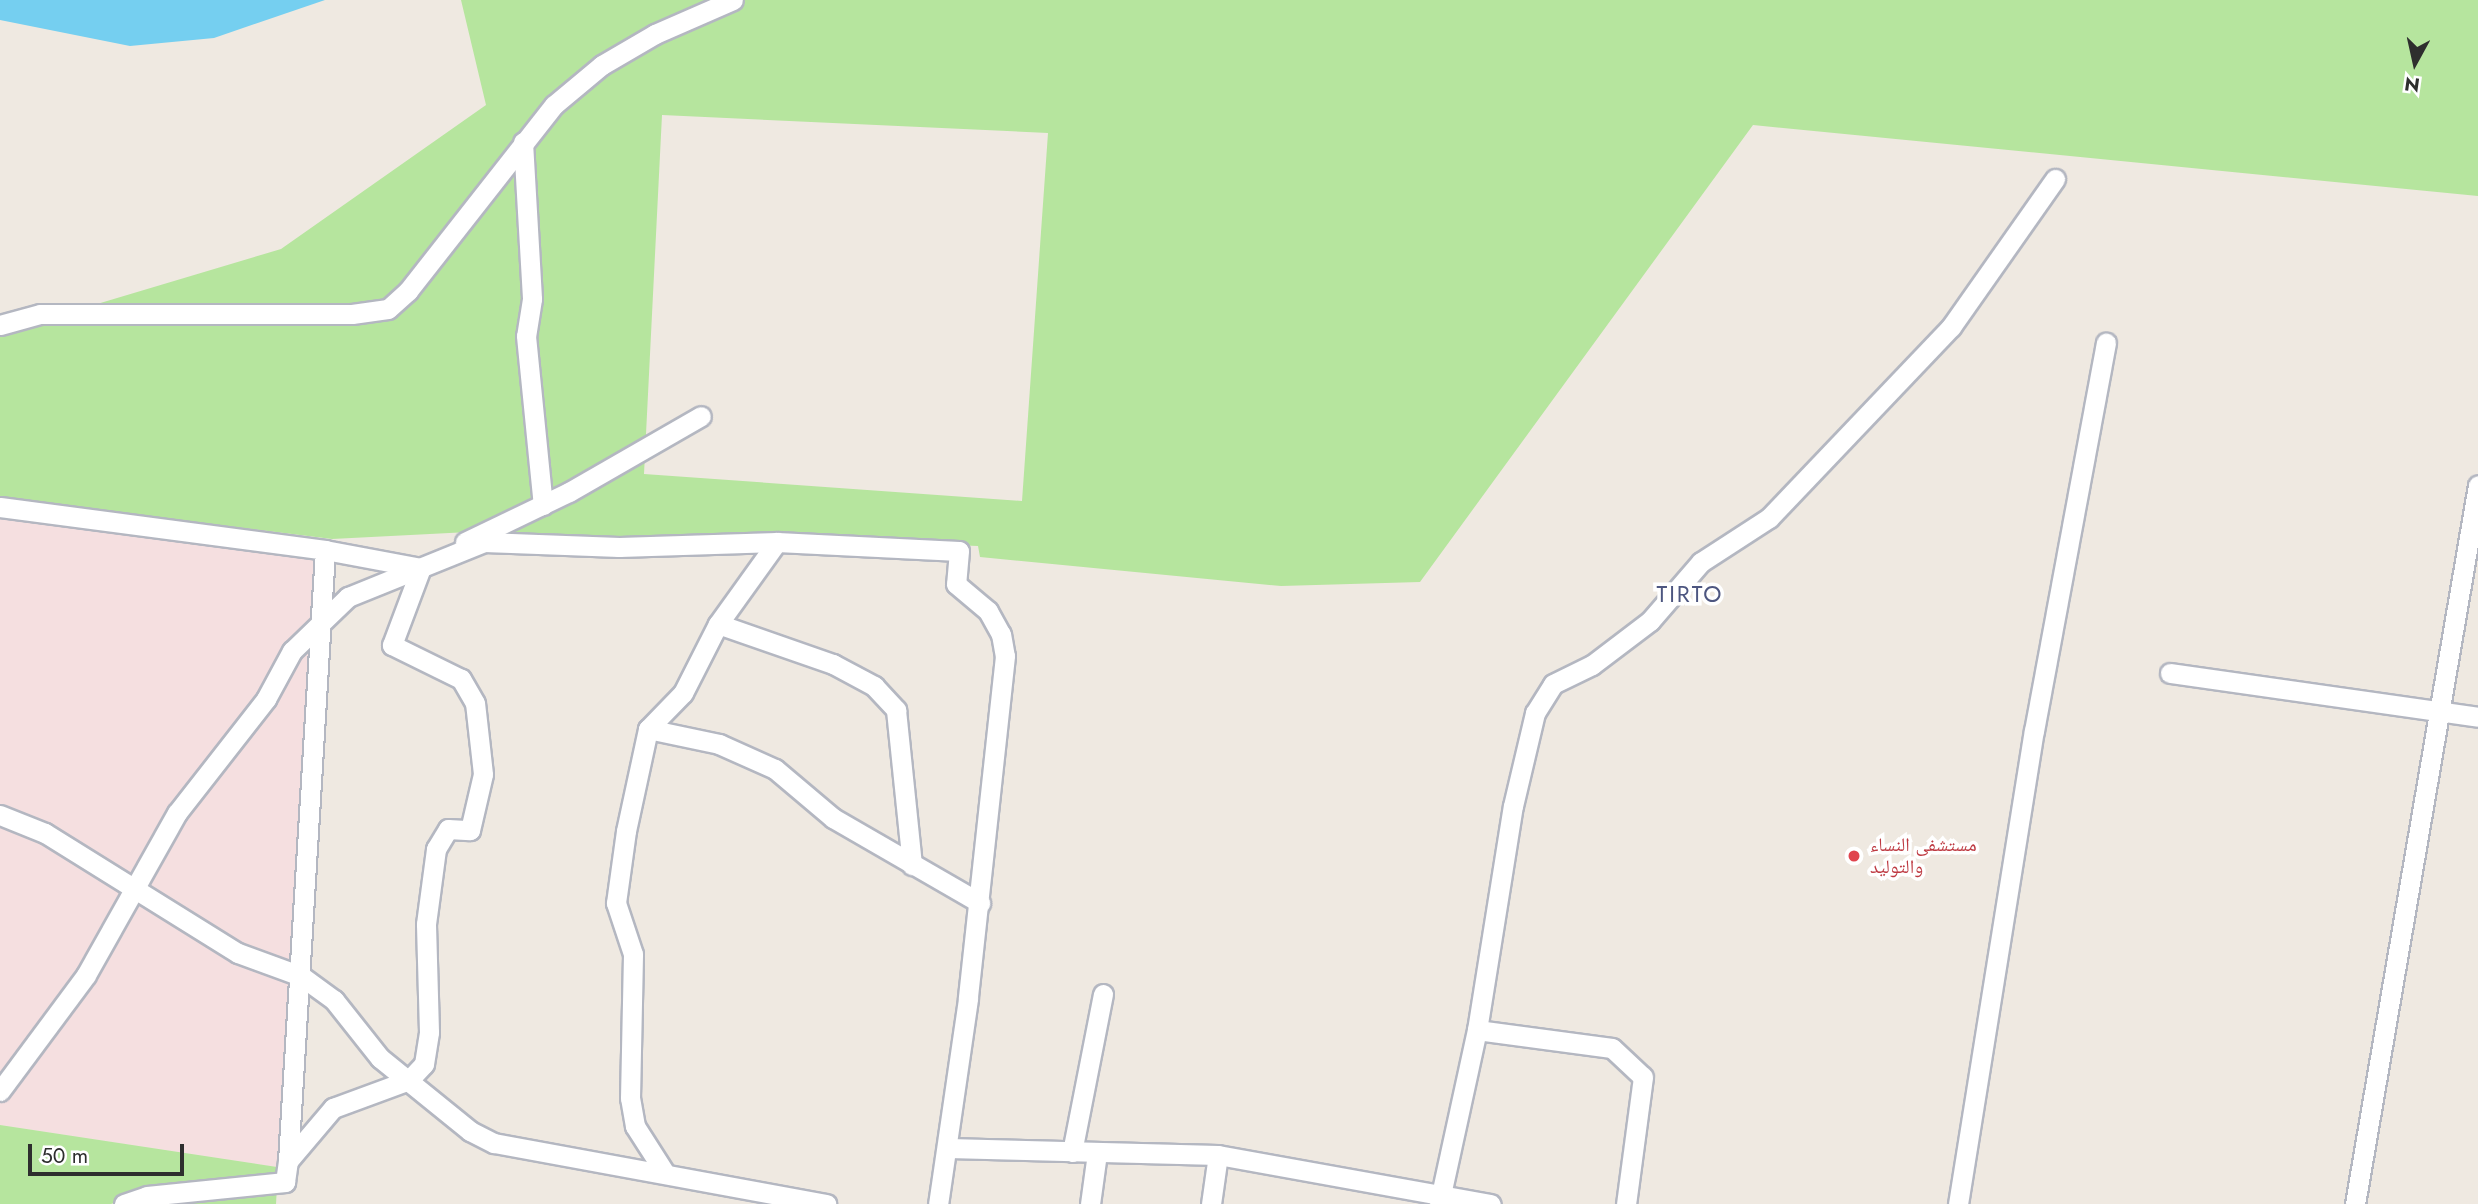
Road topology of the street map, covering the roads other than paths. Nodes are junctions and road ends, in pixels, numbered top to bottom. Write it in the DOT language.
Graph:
graph roads {
  1 [pos="733,0"];
  2 [pos="523,142"];
  3 [pos="2054,179"];
  4 [pos="0,325"];
  5 [pos="2106,343"];
  6 [pos="701,416"];
  7 [pos="2478,485"];
  8 [pos="543,505"];
  9 [pos="0,507"];
  10 [pos="777,542"];
  11 [pos="325,550"];
  12 [pos="421,568"];
  13 [pos="718,624"];
  14 [pos="321,626"];
  15 [pos="2170,673"];
  16 [pos="2441,711"];
  17 [pos="2478,718"];
  18 [pos="648,729"];
  19 [pos="0,815"];
  20 [pos="912,865"];
  21 [pos="132,889"];
  22 [pos="979,903"];
  23 [pos="301,976"];
  24 [pos="1103,994"];
  25 [pos="1477,1030"];
  26 [pos="409,1080"];
  27 [pos="0,1091"];
  28 [pos="948,1148"];
  29 [pos="1072,1152"];
  30 [pos="1097,1153"];
  31 [pos="1218,1155"];
  32 [pos="288,1161"];
  33 [pos="665,1173"];
  34 [pos="1441,1200"];
  35 [pos="124,1204"];
  36 [pos="826,1204"];
  37 [pos="938,1204"];
  38 [pos="1090,1204"];
  39 [pos="1211,1204"];
  40 [pos="1491,1204"];
  41 [pos="1626,1204"];
  42 [pos="1958,1204"];
  43 [pos="2355,1204"];
  1 -- 2 [label="street"];
  2 -- 4 [label="street"];
  2 -- 8 [label="street"];
  3 -- 25 [label="street"];
  5 -- 42 [label="street"];
  6 -- 8 [label="street"];
  7 -- 16 [label="street"];
  8 -- 12 [label="street"];
  9 -- 11 [label="street"];
  10 -- 12 [label="street"];
  10 -- 13 [label="street"];
  10 -- 22 [label="street"];
  11 -- 12 [label="street"];
  11 -- 14 [label="street"];
  12 -- 14 [label="street"];
  12 -- 26 [label="street"];
  13 -- 18 [label="street"];
  13 -- 20 [label="street"];
  14 -- 21 [label="street"];
  14 -- 23 [label="street"];
  15 -- 16 [label="street"];
  16 -- 17 [label="street"];
  16 -- 43 [label="street"];
  18 -- 20 [label="street"];
  18 -- 33 [label="street"];
  19 -- 21 [label="street"];
  20 -- 22 [label="street"];
  21 -- 23 [label="street"];
  21 -- 27 [label="street"];
  22 -- 28 [label="street"];
  23 -- 26 [label="street"];
  23 -- 32 [label="street"];
  24 -- 29 [label="street"];
  25 -- 34 [label="street"];
  25 -- 41 [label="street"];
  26 -- 32 [label="street"];
  26 -- 33 [label="street"];
  28 -- 29 [label="street"];
  28 -- 37 [label="street"];
  29 -- 30 [label="street"];
  30 -- 31 [label="street"];
  30 -- 38 [label="street"];
  31 -- 34 [label="street"];
  31 -- 39 [label="street"];
  32 -- 35 [label="street"];
  33 -- 36 [label="street"];
  34 -- 40 [label="street"];
}
